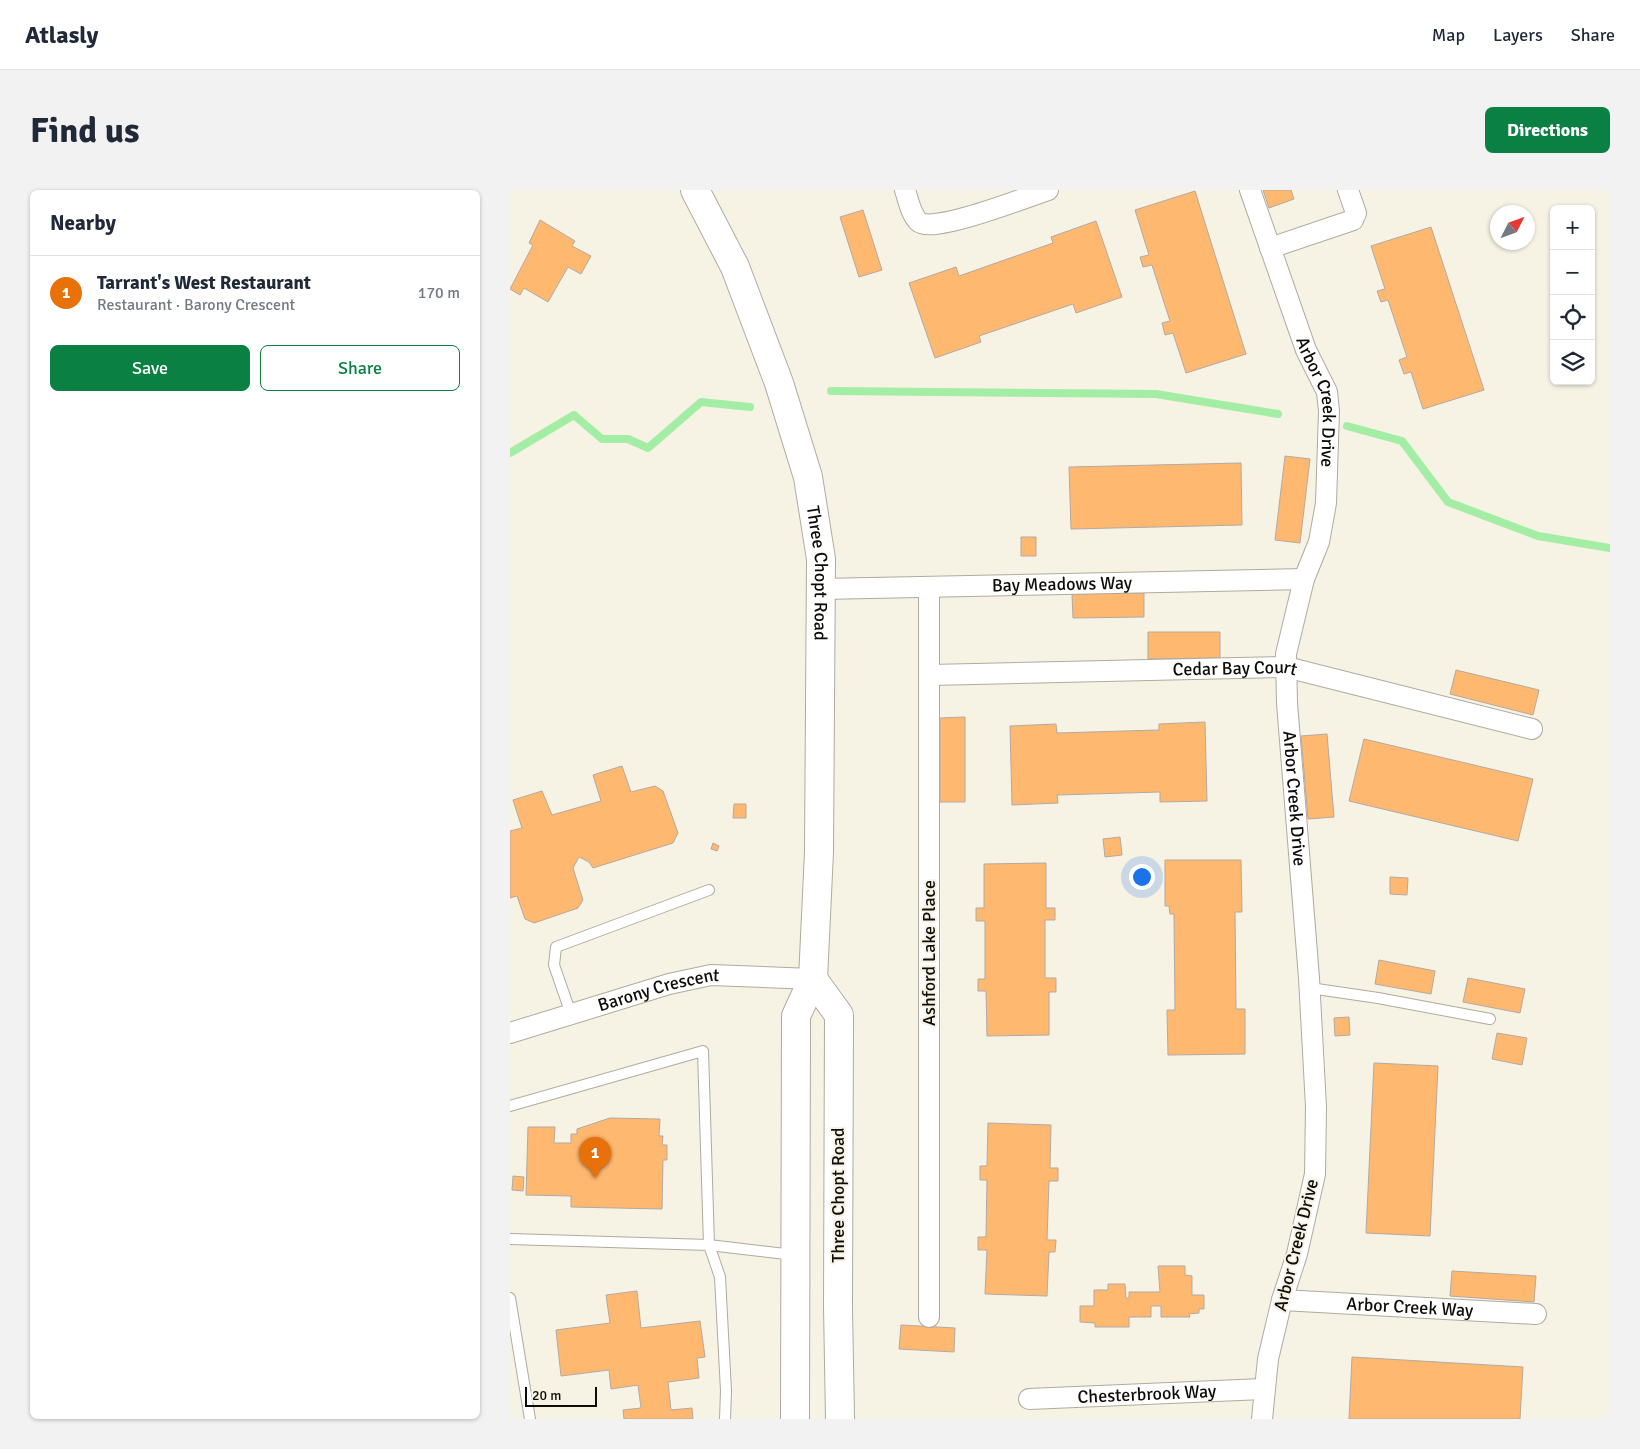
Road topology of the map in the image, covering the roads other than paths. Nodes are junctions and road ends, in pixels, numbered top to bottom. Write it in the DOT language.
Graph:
graph roads {
  1 [pos="695,190"];
  2 [pos="905,190"];
  3 [pos="1250,190"];
  4 [pos="1348,190"];
  5 [pos="1044,191"];
  6 [pos="1270,248"];
  7 [pos="1304,579"];
  8 [pos="929,588"];
  9 [pos="821,590"];
  10 [pos="1286,667"];
  11 [pos="930,675"];
  12 [pos="1532,729"];
  13 [pos="709,890"];
  14 [pos="813,979"];
  15 [pos="1310,988"];
  16 [pos="571,1014"];
  17 [pos="1490,1019"];
  18 [pos="510,1033"];
  19 [pos="510,1106"];
  20 [pos="510,1239"];
  21 [pos="709,1245"];
  22 [pos="794,1254"];
  23 [pos="510,1298"];
  24 [pos="1282,1300"];
  25 [pos="1536,1314"];
  26 [pos="929,1317"];
  27 [pos="1264,1388"];
  28 [pos="1029,1399"];
  29 [pos="530,1419"];
  30 [pos="725,1419"];
  31 [pos="795,1419"];
  32 [pos="840,1419"];
  33 [pos="1262,1419"];
  1 -- 9 [label="main road, Three Chopt Road"];
  2 -- 5 [label="street"];
  3 -- 6 [label="street, Arbor Creek Drive"];
  4 -- 6 [label="street"];
  6 -- 7 [label="street, Arbor Creek Drive"];
  7 -- 8 [label="street, Bay Meadows Way"];
  7 -- 10 [label="street, Arbor Creek Drive"];
  8 -- 9 [label="street, Bay Meadows Way"];
  8 -- 11 [label="street, Ashford Lake Place"];
  9 -- 14 [label="main road, Three Chopt Road"];
  10 -- 11 [label="street, Cedar Bay Court"];
  10 -- 12 [label="street, Cedar Bay Court"];
  10 -- 15 [label="street, Arbor Creek Drive"];
  11 -- 26 [label="street, Ashford Lake Place"];
  13 -- 16 [label="lane"];
  14 -- 16 [label="street, Barony Crescent"];
  14 -- 22 [label="main road, Three Chopt Road"];
  14 -- 32 [label="main road, Three Chopt Road"];
  15 -- 17 [label="lane"];
  15 -- 24 [label="street, Arbor Creek Drive"];
  16 -- 18 [label="street, Barony Crescent"];
  19 -- 21 [label="lane"];
  20 -- 21 [label="lane"];
  21 -- 22 [label="lane"];
  21 -- 30 [label="lane"];
  22 -- 31 [label="main road, Three Chopt Road"];
  23 -- 29 [label="lane"];
  24 -- 25 [label="street, Arbor Creek Way"];
  24 -- 27 [label="street, Arbor Creek Drive"];
  27 -- 28 [label="street, Chesterbrook Way"];
  27 -- 33 [label="street, Arbor Creek Drive"];
}
